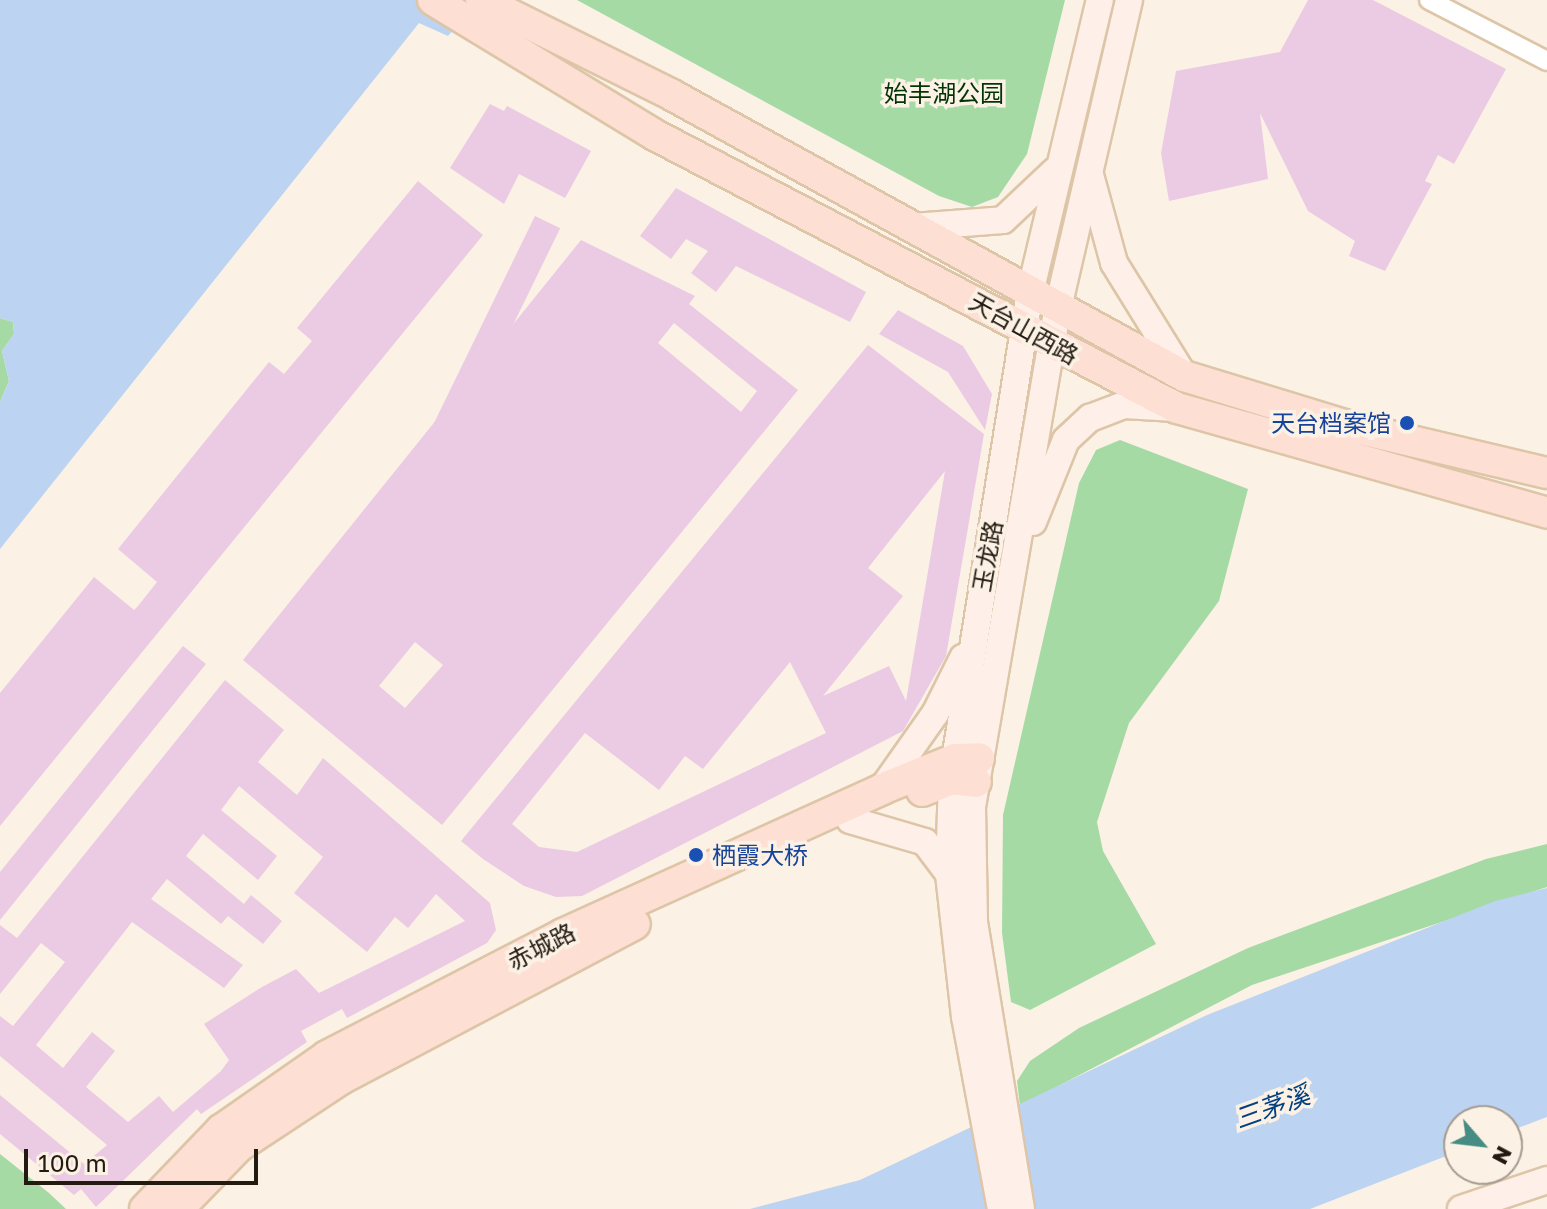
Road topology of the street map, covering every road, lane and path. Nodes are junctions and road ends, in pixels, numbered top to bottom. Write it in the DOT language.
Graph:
graph roads {
  1 [pos="433,0"];
  2 [pos="481,0"];
  3 [pos="1100,0"];
  4 [pos="1129,0"];
  5 [pos="1429,0"];
  6 [pos="543,49"];
  7 [pos="1547,61"];
  8 [pos="1089,167"];
  9 [pos="1058,169"];
  10 [pos="913,227"];
  11 [pos="1030,293"];
  12 [pos="1057,312"];
  13 [pos="1026,327"];
  14 [pos="1052,345"];
  15 [pos="1184,376"];
  16 [pos="1177,408"];
  17 [pos="1547,473"];
  18 [pos="1547,513"];
  19 [pos="1009,590"];
  20 [pos="974,636"];
  21 [pos="966,770"];
  22 [pos="882,789"];
  23 [pos="850,820"];
  24 [pos="949,874"];
  25 [pos="991,1114"];
  26 [pos="1547,1180"];
  27 [pos="145,1209"];
  28 [pos="178,1209"];
  29 [pos="1001,1209"];
  30 [pos="1021,1209"];
  31 [pos="1461,1209"];
  1 -- 6 [label="main road"];
  2 -- 6 [label="main road"];
  3 -- 9 [label="main road, 玉龙路"];
  4 -- 8 [label="main road, 玉龙路"];
  5 -- 7 [label="street"];
  6 -- 10 [label="main road, 天台山西路"];
  6 -- 13 [label="main road, 天台山西路"];
  8 -- 12 [label="main road, 玉龙路"];
  8 -- 15 [label="main road"];
  9 -- 10 [label="main road"];
  9 -- 11 [label="main road, 玉龙路"];
  10 -- 11 [label="main road, 天台山西路"];
  11 -- 12 [label="main road, 天台山西路"];
  11 -- 13 [label="main road, 玉龙路"];
  12 -- 14 [label="main road, 玉龙路"];
  12 -- 15 [label="main road, 天台山西路"];
  13 -- 14 [label="main road, 天台山西路"];
  13 -- 20 [label="main road, 玉龙路"];
  14 -- 16 [label="main road, 天台山西路"];
  14 -- 19 [label="main road, 玉龙路"];
  15 -- 17 [label="main road, 天台山西路"];
  16 -- 18 [label="main road, 天台山西路"];
  16 -- 19 [label="main road"];
  19 -- 21 [label="main road, 玉龙路"];
  20 -- 21 [label="main road, 玉龙路"];
  20 -- 22 [label="main road"];
  21 -- 22 [label="main road, 赤城路"];
  21 -- 23 [label="main road, 赤城路"];
  21 -- 24 [label="main road, 玉龙路"];
  21 -- 25 [label="main road, 玉龙路"];
  22 -- 27 [label="main road, 赤城路"];
  23 -- 24 [label="main road"];
  23 -- 28 [label="main road, 赤城路"];
  24 -- 25 [label="main road, 玉龙路"];
  25 -- 29 [label="main road"];
  25 -- 30 [label="main road"];
  26 -- 31 [label="main road"];
}
